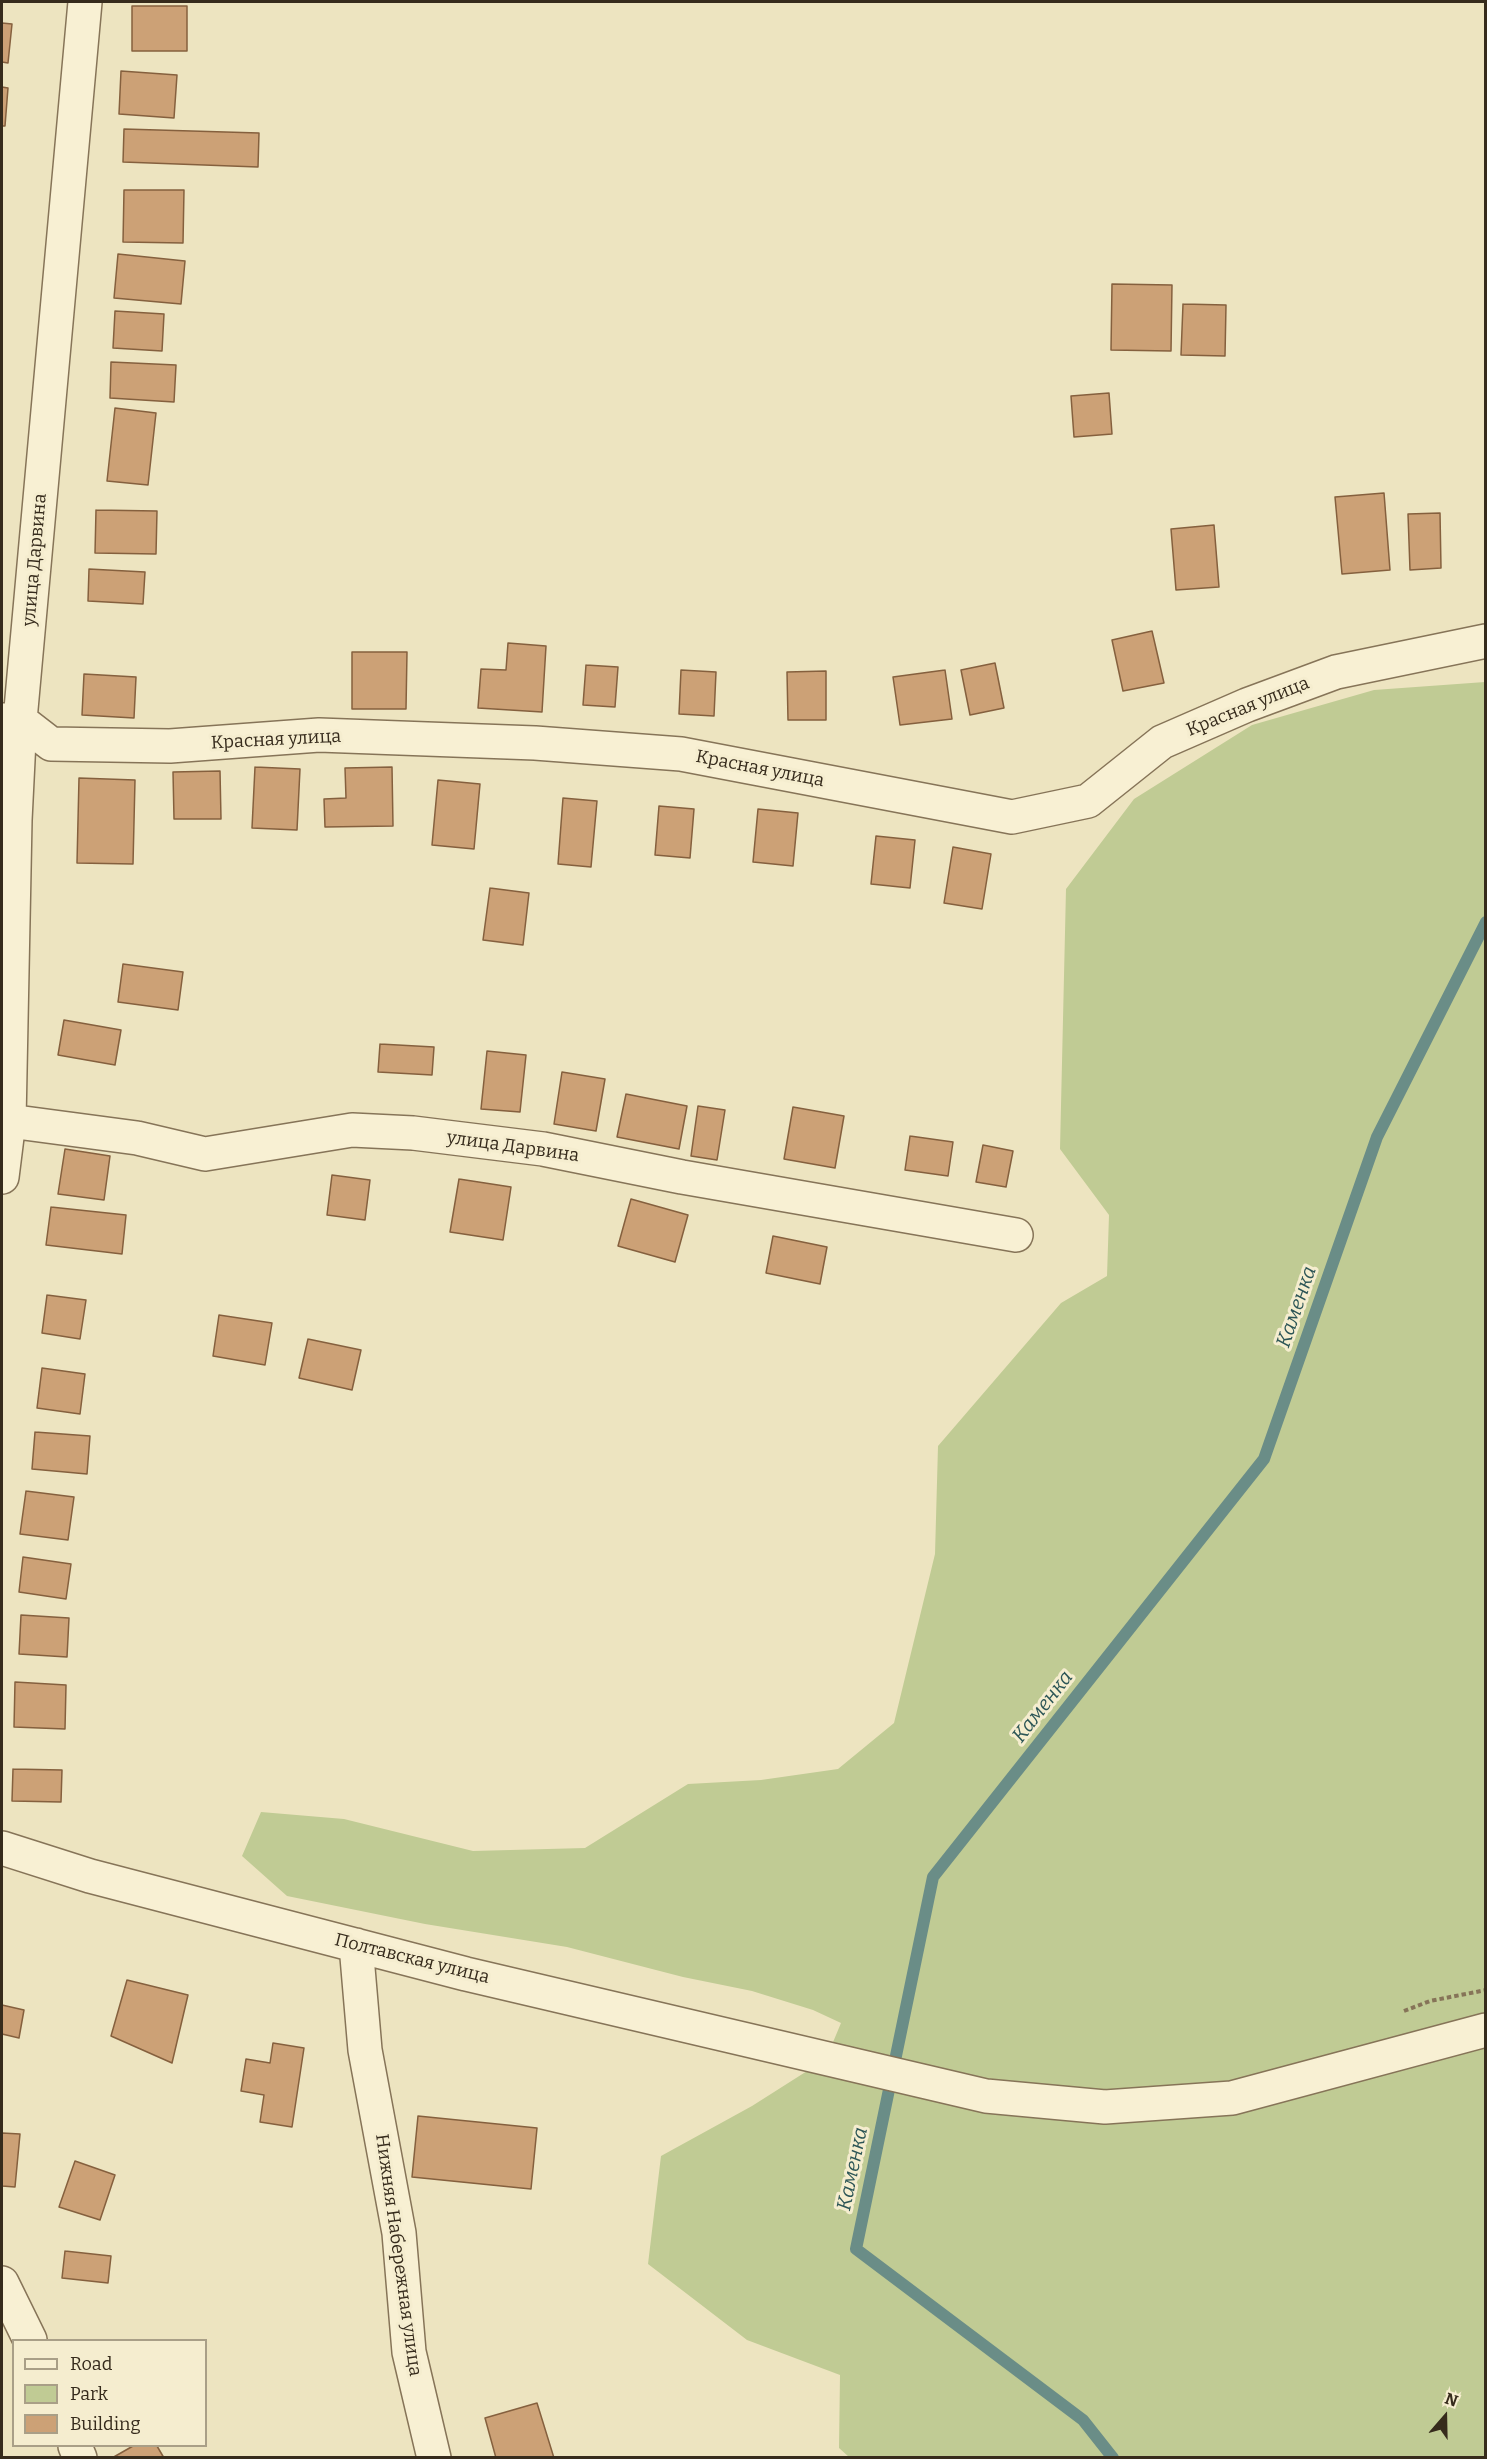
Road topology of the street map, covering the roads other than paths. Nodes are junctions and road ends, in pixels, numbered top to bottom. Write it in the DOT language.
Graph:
graph roads {
  1 [pos="84,2"];
  2 [pos="1485,641"];
  3 [pos="11,720"];
  4 [pos="9,1121"];
  5 [pos="2,1178"];
  6 [pos="1016,1235"];
  7 [pos="2,1848"];
  8 [pos="356,1945"];
  9 [pos="1485,2030"];
  10 [pos="2,2283"];
  11 [pos="30,2339"];
  12 [pos="434,2457"];
  1 -- 3 [label="street, улица Дарвина"];
  2 -- 3 [label="street, Красная улица"];
  3 -- 4 [label="street, улица Дарвина"];
  4 -- 5 [label="street, улица Дарвина"];
  4 -- 6 [label="street, улица Дарвина"];
  7 -- 8 [label="street, Полтавская улица"];
  8 -- 9 [label="street, Полтавская улица"];
  8 -- 12 [label="street, Нижняя Набережная улица"];
  10 -- 11 [label="street"];
}
